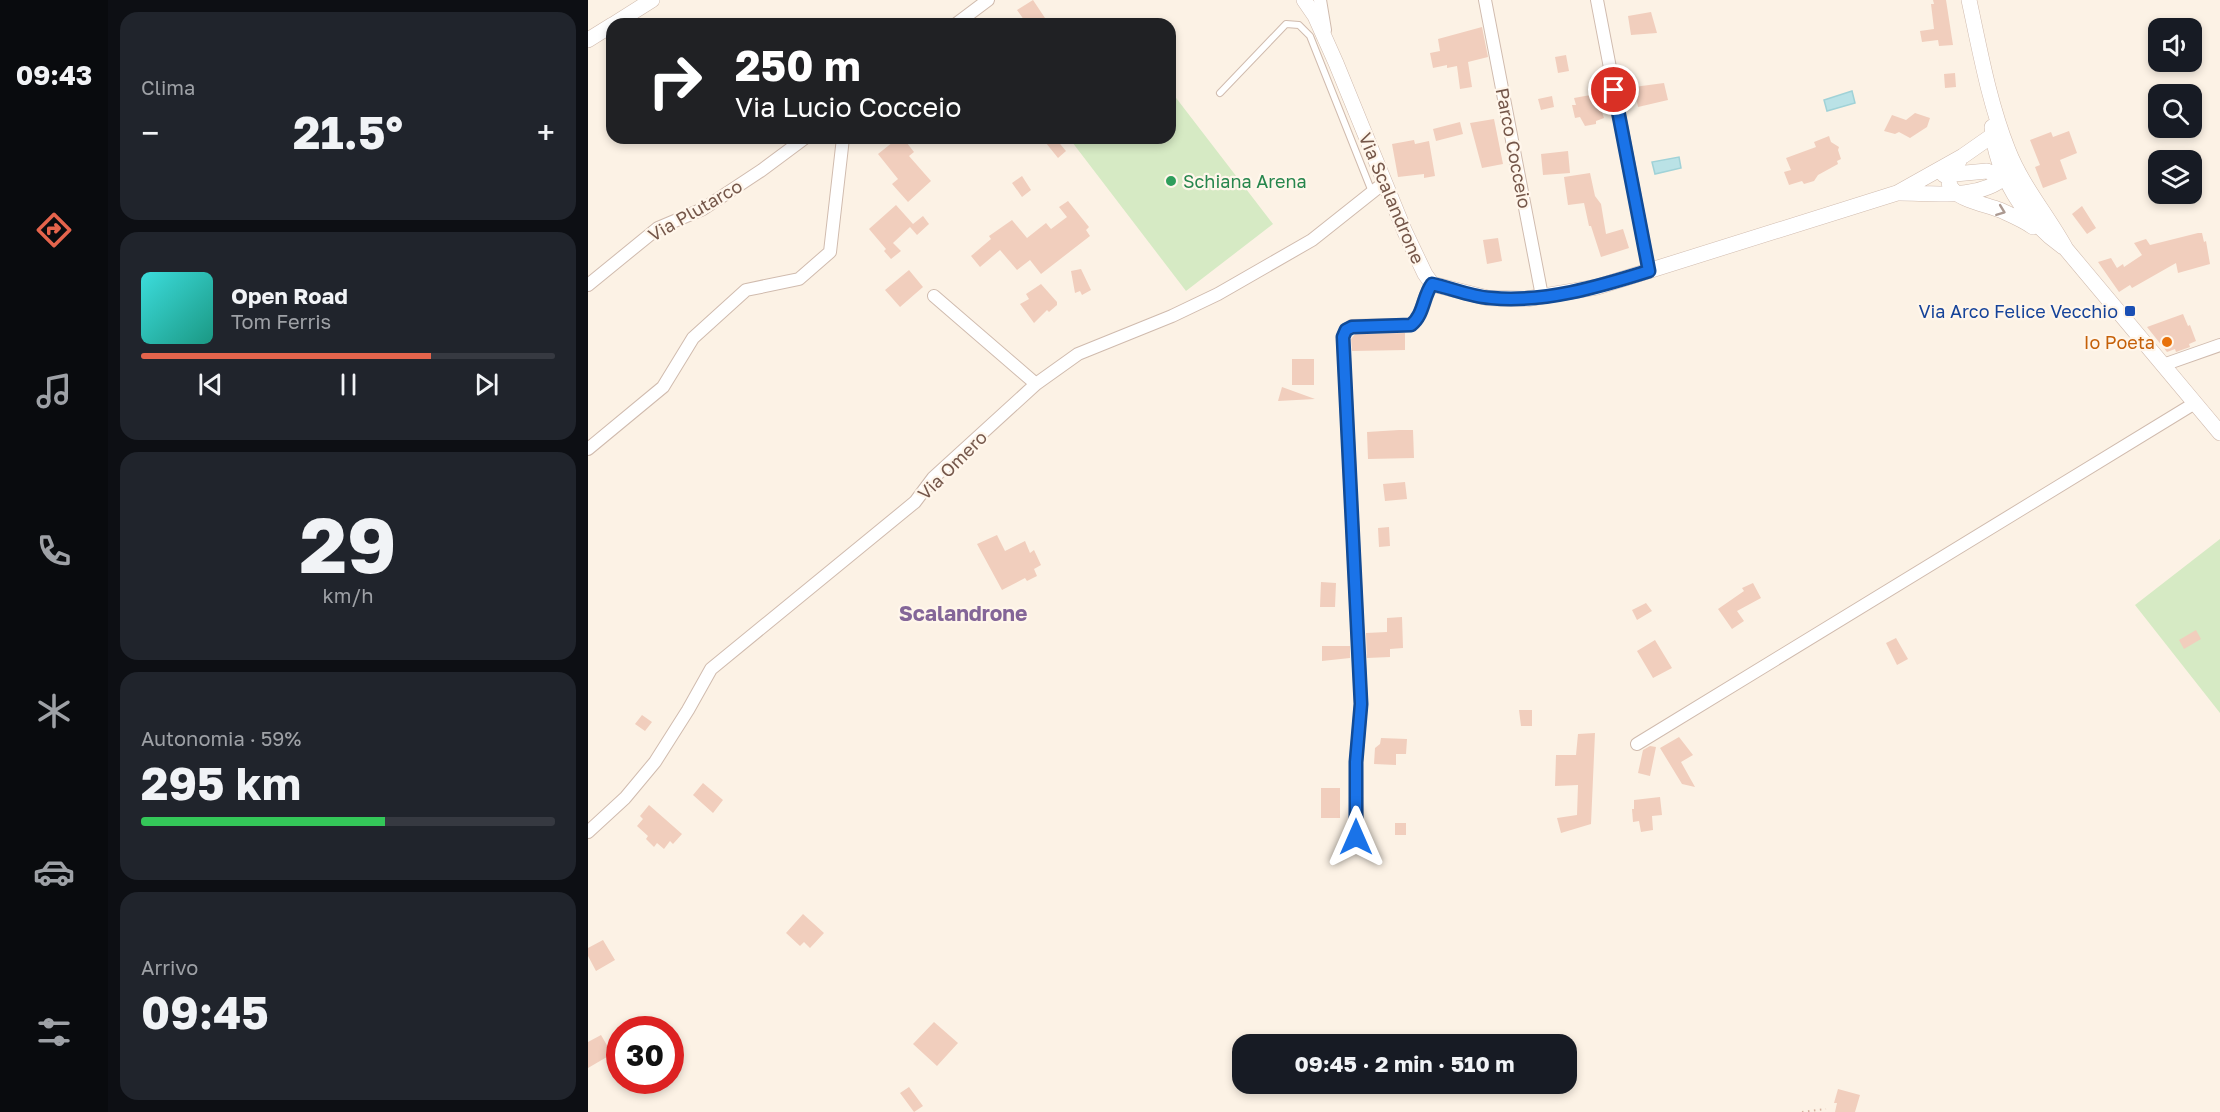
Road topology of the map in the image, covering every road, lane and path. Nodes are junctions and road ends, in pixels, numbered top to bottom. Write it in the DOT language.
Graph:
graph roads {
  1 [pos="652,0"];
  2 [pos="988,0"];
  3 [pos="1304,0"];
  4 [pos="1320,0"];
  5 [pos="1485,0"];
  6 [pos="1597,0"];
  7 [pos="1969,0"];
  8 [pos="624,18"];
  9 [pos="964,18"];
  10 [pos="606,29"];
  11 [pos="588,40"];
  12 [pos="1328,46"];
  13 [pos="1220,93"];
  14 [pos="1992,109"];
  15 [pos="1993,135"];
  16 [pos="797,144"];
  17 [pos="842,144"];
  18 [pos="2009,153"];
  19 [pos="1963,156"];
  20 [pos="1951,173"];
  21 [pos="2005,177"];
  22 [pos="1923,180"];
  23 [pos="1378,187"];
  24 [pos="1897,192"];
  25 [pos="1955,193"];
  26 [pos="2037,204"];
  27 [pos="2045,234"];
  28 [pos="2066,249"];
  29 [pos="1649,271"];
  30 [pos="1432,284"];
  31 [pos="588,285"];
  32 [pos="934,296"];
  33 [pos="1542,296"];
  34 [pos="2220,345"];
  35 [pos="2163,365"];
  36 [pos="1036,384"];
  37 [pos="2195,403"];
  38 [pos="2220,433"];
  39 [pos="588,449"];
  40 [pos="1637,744"];
  41 [pos="588,832"];
  42 [pos="1356,837"];
  43 [pos="1826,1109"];
  44 [pos="1802,1112"];
  1 -- 8 [label="street"];
  2 -- 9 [label="street"];
  3 -- 12 [label="street, Via Scalandrone"];
  4 -- 12 [label="street"];
  5 -- 33 [label="street, Parco Cocceio"];
  6 -- 29 [label="street"];
  7 -- 14 [label="street"];
  10 -- 11 [label="street"];
  12 -- 23 [label="street, Via Scalandrone"];
  13 -- 23 [label="lane"];
  14 -- 15 [label="street"];
  14 -- 18 [label="street"];
  15 -- 19 [label="street"];
  15 -- 21 [label="street"];
  16 -- 31 [label="street, Via Plutarco"];
  17 -- 39 [label="street"];
  18 -- 21 [label="street"];
  18 -- 26 [label="street"];
  19 -- 20 [label="street"];
  19 -- 22 [label="street"];
  20 -- 21 [label="street"];
  20 -- 22 [label="street"];
  20 -- 25 [label="street"];
  21 -- 25 [label="street"];
  21 -- 26 [label="street"];
  21 -- 27 [label="street"];
  22 -- 24 [label="street"];
  23 -- 30 [label="street, Via Scalandrone"];
  23 -- 36 [label="street, Via Omero"];
  24 -- 25 [label="street"];
  24 -- 29 [label="street, Via Scalandrone"];
  25 -- 27 [label="street, one-way"];
  26 -- 28 [label="street"];
  27 -- 28 [label="street"];
  28 -- 35 [label="street"];
  29 -- 33 [label="street, Via Scalandrone"];
  30 -- 33 [label="street, Via Scalandrone"];
  30 -- 42 [label="street"];
  32 -- 36 [label="street"];
  34 -- 35 [label="street"];
  35 -- 37 [label="street"];
  36 -- 41 [label="street, Via Omero"];
  37 -- 38 [label="street"];
  37 -- 40 [label="street"];
  43 -- 44 [label="path"];
}
